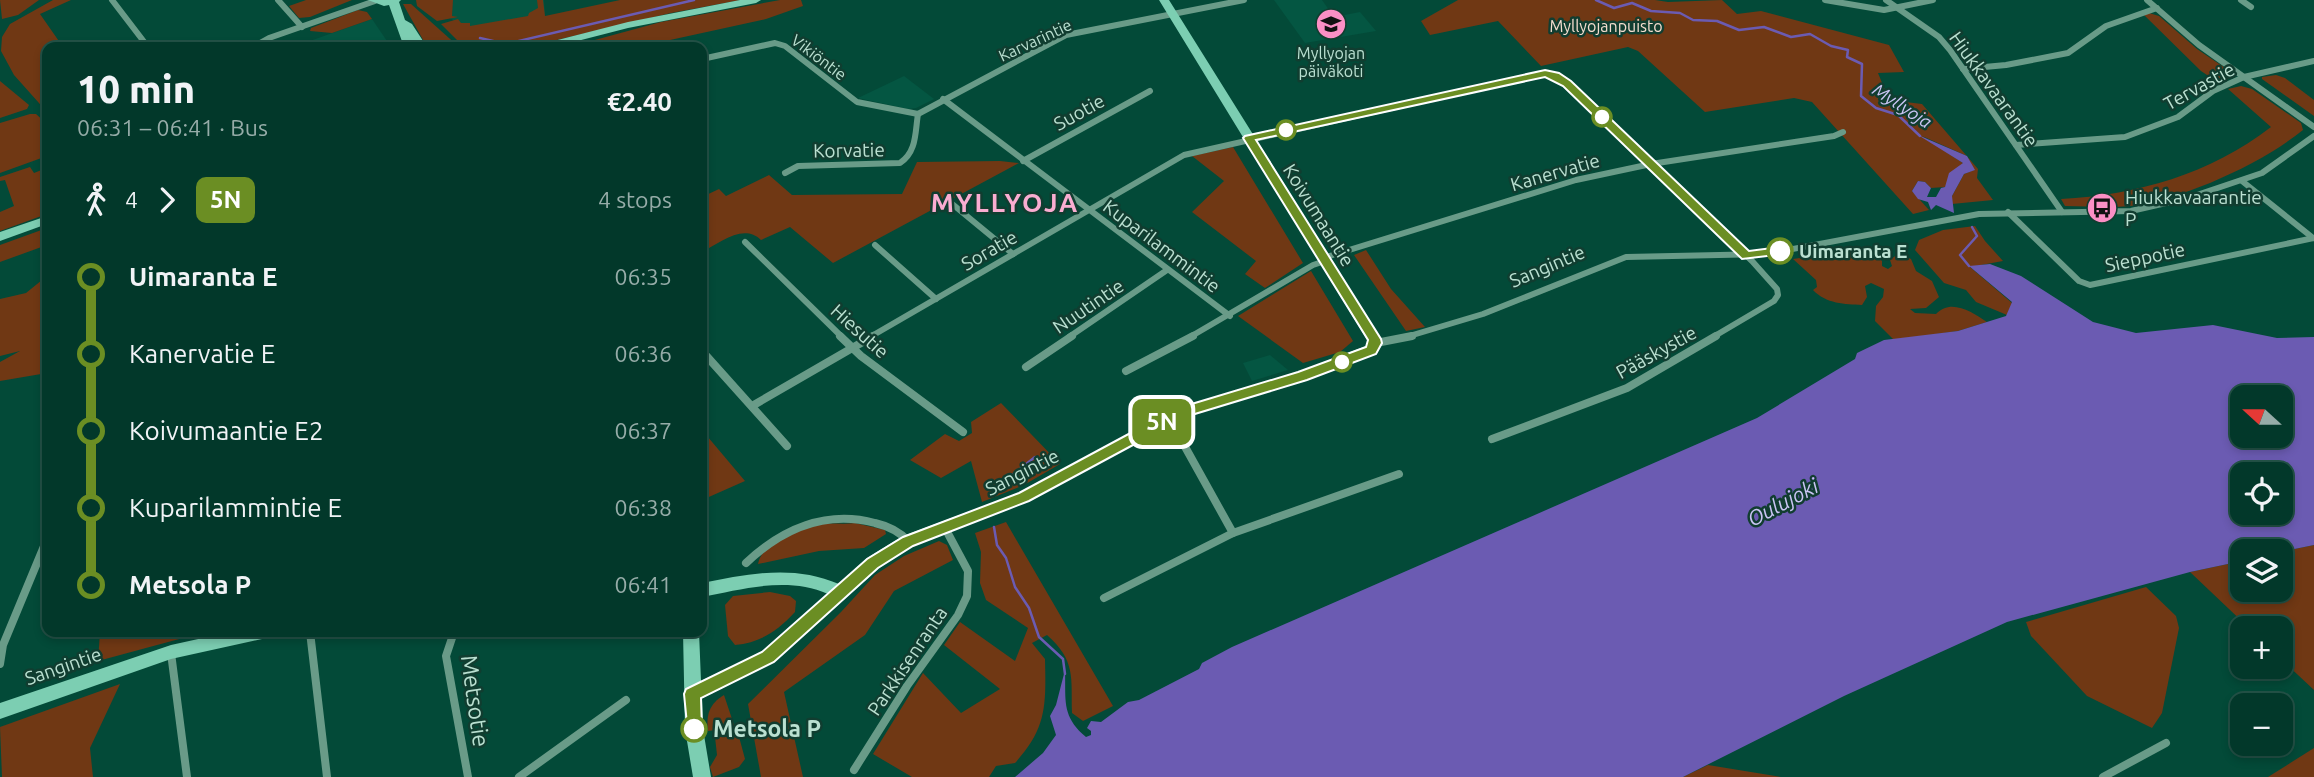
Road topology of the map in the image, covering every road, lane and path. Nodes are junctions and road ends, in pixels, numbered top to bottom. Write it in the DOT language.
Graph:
graph roads {
  1 [pos="112,0"];
  2 [pos="278,0"];
  3 [pos="756,0"];
  4 [pos="1164,0"];
  5 [pos="1244,0"];
  6 [pos="1825,0"];
  7 [pos="1886,0"];
  8 [pos="1933,0"];
  9 [pos="2147,0"];
  10 [pos="2241,0"];
  11 [pos="374,1"];
  12 [pos="394,1"];
  13 [pos="2251,7"];
  14 [pos="1897,8"];
  15 [pos="2157,8"];
  16 [pos="1172,14"];
  17 [pos="651,21"];
  18 [pos="402,22"];
  19 [pos="302,27"];
  20 [pos="144,42"];
  21 [pos="265,42"];
  22 [pos="407,42"];
  23 [pos="419,42"];
  24 [pos="563,42"];
  25 [pos="579,42"];
  26 [pos="707,58"];
  27 [pos="2314,61"];
  28 [pos="1963,69"];
  29 [pos="2244,77"];
  30 [pos="1150,91"];
  31 [pos="943,99"];
  32 [pos="918,114"];
  33 [pos="2314,127"];
  34 [pos="1843,132"];
  35 [pos="2314,136"];
  36 [pos="1249,138"];
  37 [pos="2016,145"];
  38 [pos="1024,160"];
  39 [pos="1651,164"];
  40 [pos="785,173"];
  41 [pos="2242,181"];
  42 [pos="951,203"];
  43 [pos="1089,211"];
  44 [pos="2008,212"];
  45 [pos="2062,212"];
  46 [pos="42,222"];
  47 [pos="0,237"];
  48 [pos="2314,238"];
  49 [pos="746,242"];
  50 [pos="875,245"];
  51 [pos="1013,254"];
  52 [pos="1746,256"];
  53 [pos="1324,260"];
  54 [pos="1167,270"];
  55 [pos="936,299"];
  56 [pos="1230,316"];
  57 [pos="1376,343"];
  58 [pos="852,347"];
  59 [pos="707,356"];
  60 [pos="1026,368"];
  61 [pos="1126,371"];
  62 [pos="752,406"];
  63 [pos="1169,418"];
  64 [pos="963,432"];
  65 [pos="1492,439"];
  66 [pos="787,446"];
  67 [pos="1399,474"];
  68 [pos="944,528"];
  69 [pos="1233,533"];
  70 [pos="908,541"];
  71 [pos="42,551"];
  72 [pos="746,563"];
  73 [pos="707,589"];
  74 [pos="840,592"];
  75 [pos="1104,598"];
  76 [pos="239,637"];
  77 [pos="311,637"];
  78 [pos="452,637"];
  79 [pos="691,637"];
  80 [pos="171,652"];
  81 [pos="0,664"];
  82 [pos="692,694"];
  83 [pos="626,700"];
  84 [pos="0,711"];
  85 [pos="2166,743"];
  86 [pos="854,770"];
  87 [pos="187,777"];
  88 [pos="327,777"];
  89 [pos="468,777"];
  90 [pos="519,777"];
  91 [pos="702,777"];
  92 [pos="2103,777"];
  1 -- 20 [label="street"];
  2 -- 19 [label="street"];
  3 -- 17 [label="street"];
  4 -- 16 [label="street, Koivumaantie"];
  5 -- 16 [label="street, Karvarintie"];
  6 -- 14 [label="street"];
  7 -- 14 [label="street, Hiukkavaarantie"];
  8 -- 14 [label="street"];
  9 -- 15 [label="street"];
  10 -- 13 [label="street"];
  11 -- 12 [label="street"];
  11 -- 19 [label="street"];
  12 -- 18 [label="street"];
  14 -- 28 [label="street, Hiukkavaarantie"];
  15 -- 28 [label="street"];
  15 -- 29 [label="street"];
  16 -- 31 [label="street, Karvarintie"];
  16 -- 36 [label="street, Koivumaantie"];
  17 -- 24 [label="street"];
  17 -- 25 [label="street"];
  18 -- 22 [label="street"];
  18 -- 23 [label="street"];
  19 -- 21 [label="street"];
  26 -- 32 [label="street, Vikiöntie"];
  27 -- 29 [label="street, Tervastie"];
  28 -- 37 [label="street, Hiukkavaarantie"];
  29 -- 33 [label="street"];
  29 -- 37 [label="street, Tervastie"];
  30 -- 38 [label="street, Suotie"];
  31 -- 32 [label="street, Karvarintie"];
  31 -- 38 [label="street, Kuparilammintie"];
  32 -- 40 [label="street, Korvatie"];
  34 -- 39 [label="street, Kanervatie"];
  35 -- 41 [label="street, Sangintie"];
  36 -- 39 [label="street, Soratie"];
  36 -- 43 [label="street, Soratie"];
  36 -- 53 [label="street, Koivumaantie"];
  37 -- 45 [label="street, Hiukkavaarantie"];
  38 -- 43 [label="street, Kuparilammintie"];
  39 -- 52 [label="street, Soratie"];
  39 -- 53 [label="street, Kanervatie"];
  41 -- 45 [label="street, Sangintie"];
  41 -- 48 [label="street"];
  42 -- 51 [label="street"];
  43 -- 51 [label="street, Soratie"];
  43 -- 54 [label="street, Kuparilammintie"];
  44 -- 45 [label="street, Sangintie"];
  44 -- 48 [label="street, Sieppotie"];
  44 -- 52 [label="street, Sangintie"];
  46 -- 47 [label="street"];
  49 -- 58 [label="street, Hiesutie"];
  50 -- 55 [label="street"];
  51 -- 55 [label="street, Soratie"];
  52 -- 57 [label="street, Sangintie"];
  52 -- 65 [label="street, Pääskystie"];
  53 -- 56 [label="street, Kanervatie"];
  53 -- 57 [label="street, Koivumaantie"];
  54 -- 56 [label="street, Kuparilammintie"];
  54 -- 60 [label="street, Nuutintie"];
  55 -- 58 [label="street, Soratie"];
  56 -- 61 [label="street, Kanervatie"];
  57 -- 63 [label="street, Sangintie"];
  58 -- 62 [label="street, Soratie"];
  58 -- 64 [label="street, Hiesutie"];
  59 -- 62 [label="street"];
  62 -- 66 [label="street"];
  63 -- 68 [label="street, Sangintie"];
  63 -- 69 [label="street"];
  67 -- 69 [label="street"];
  68 -- 70 [label="street, Sangintie"];
  68 -- 86 [label="street, Parkkisenranta"];
  69 -- 75 [label="street"];
  70 -- 72 [label="street"];
  70 -- 74 [label="street, Sangintie"];
  71 -- 81 [label="street"];
  73 -- 74 [label="street"];
  74 -- 82 [label="street, Sangintie"];
  76 -- 80 [label="street, Sangintie"];
  77 -- 88 [label="street"];
  78 -- 89 [label="street, Metsotie"];
  79 -- 82 [label="street"];
  80 -- 84 [label="street, Sangintie"];
  80 -- 87 [label="street"];
  82 -- 91 [label="street"];
  83 -- 90 [label="street"];
  85 -- 92 [label="street"];
}
